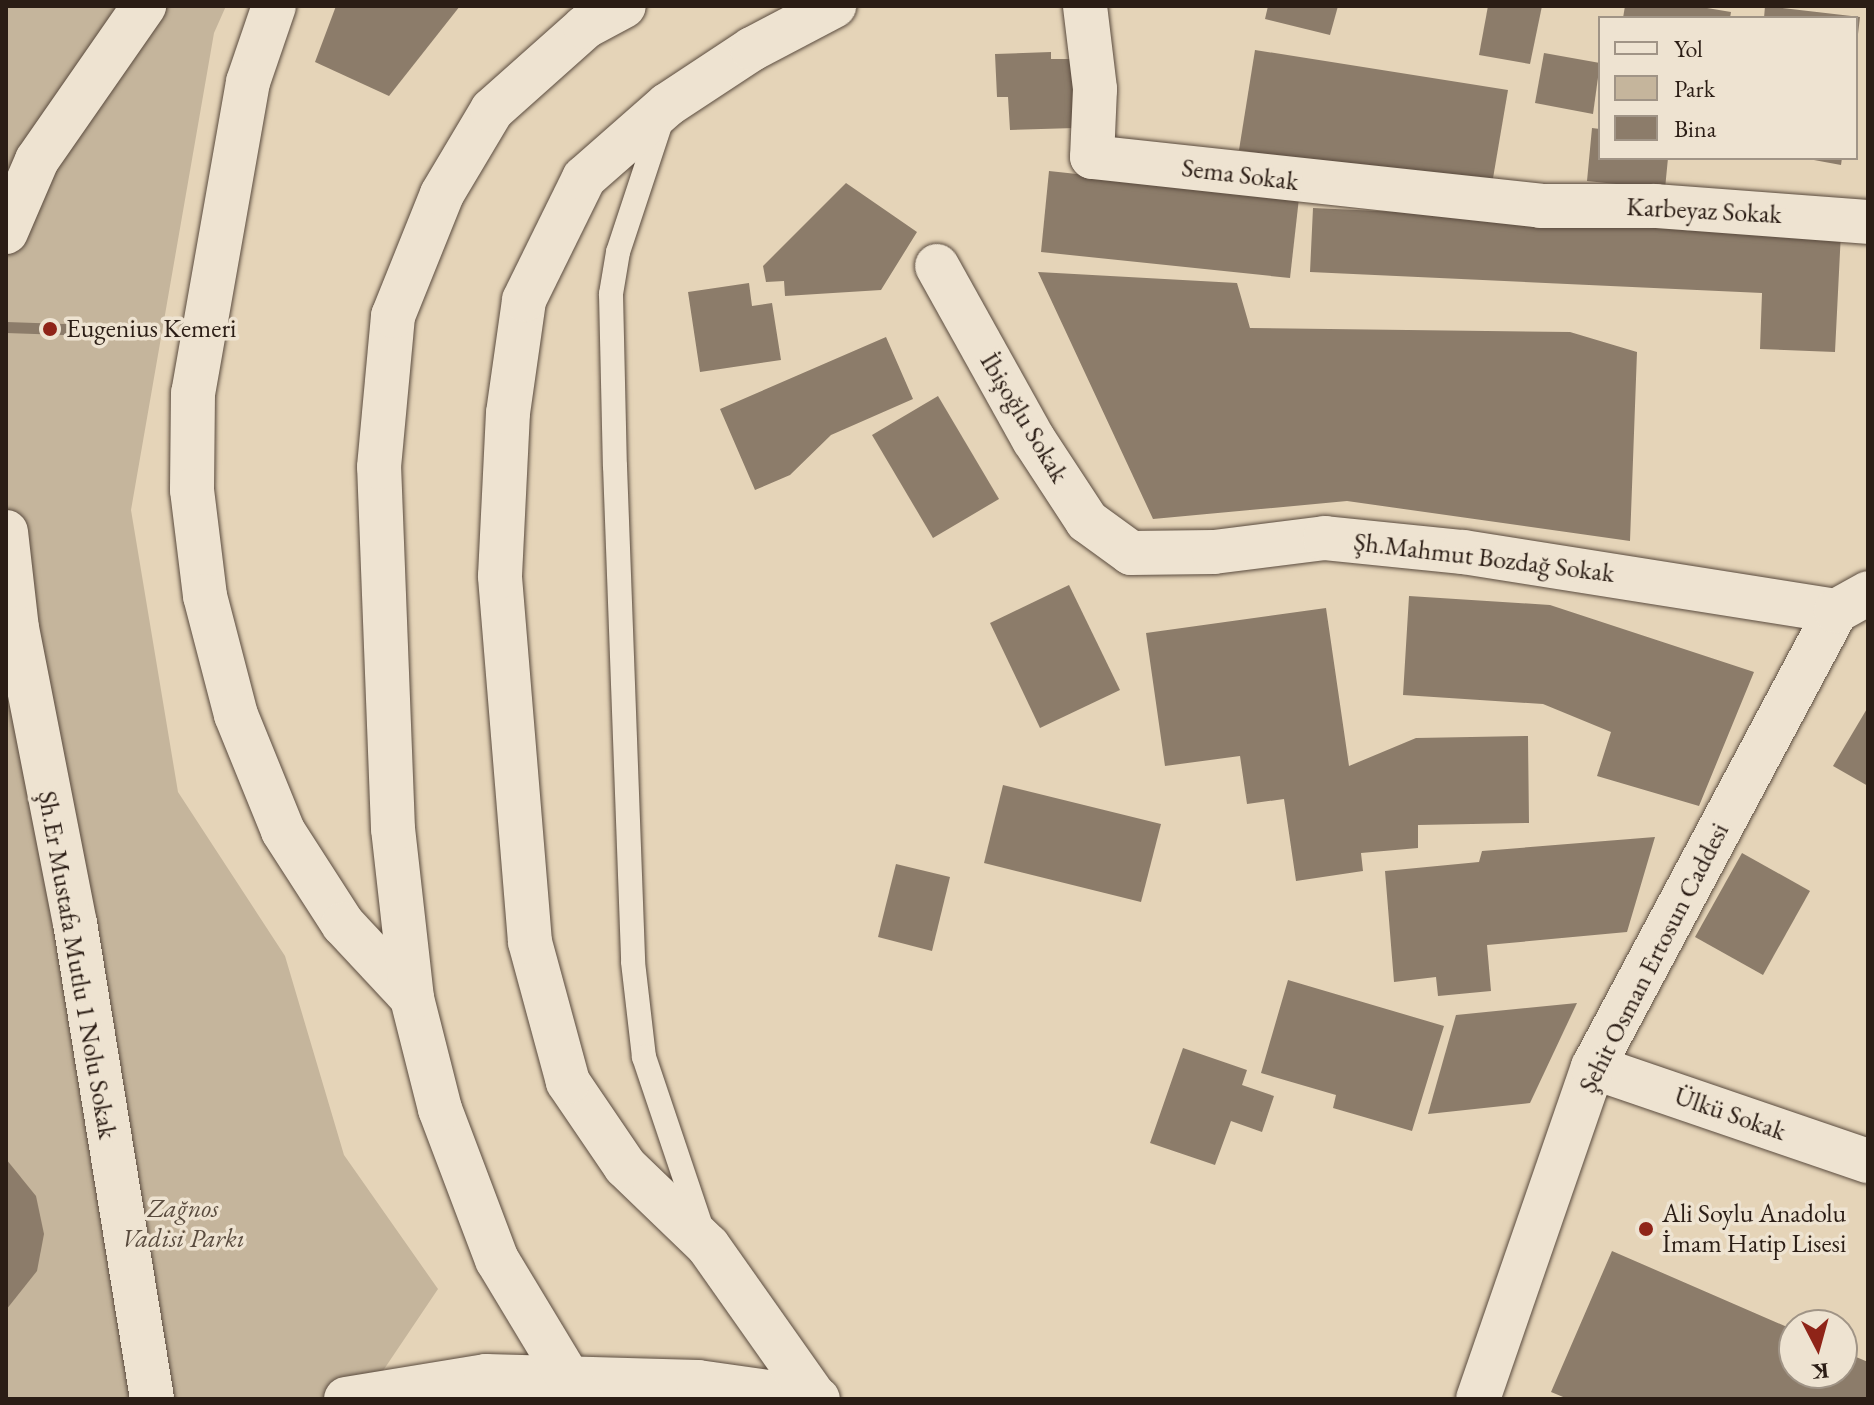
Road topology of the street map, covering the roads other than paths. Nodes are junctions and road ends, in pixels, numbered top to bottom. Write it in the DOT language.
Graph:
graph roads {
  1 [pos="144,6"];
  2 [pos="274,6"];
  3 [pos="624,6"];
  4 [pos="834,6"];
  5 [pos="1085,6"];
  6 [pos="667,105"];
  7 [pos="1540,206"];
  8 [pos="1868,222"];
  9 [pos="6,232"];
  10 [pos="937,266"];
  11 [pos="6,532"];
  12 [pos="1131,553"];
  13 [pos="1852,602"];
  14 [pos="412,998"];
  15 [pos="1593,1067"];
  16 [pos="1868,1161"];
  17 [pos="708,1246"];
  18 [pos="576,1389"];
  19 [pos="152,1399"];
  20 [pos="346,1399"];
  21 [pos="816,1399"];
  22 [pos="1478,1399"];
  1 -- 9 [label="street"];
  2 -- 14 [label="street"];
  3 -- 14 [label="street"];
  4 -- 6 [label="street"];
  5 -- 7 [label="street, Sema Sokak"];
  6 -- 17 [label="lane"];
  6 -- 17 [label="street"];
  7 -- 8 [label="street, Karbeyaz Sokak"];
  10 -- 12 [label="street, İbişoğlu Sokak"];
  11 -- 19 [label="street, Şh.Er Mustafa Mutlu 1 Nolu Sokak"];
  12 -- 13 [label="street, Şh.Mahmut Bozdağ Sokak"];
  13 -- 15 [label="street, Şehit Osman Ertosun Caddesi"];
  14 -- 18 [label="street"];
  15 -- 16 [label="street, Ülkü Sokak"];
  15 -- 22 [label="street, Şehit Osman Ertosun Caddesi"];
  17 -- 21 [label="street"];
  18 -- 20 [label="street"];
  18 -- 21 [label="street"];
}
